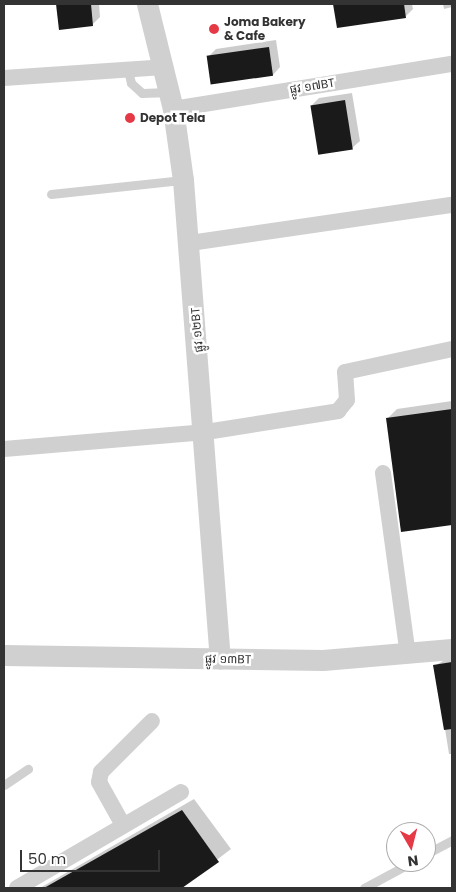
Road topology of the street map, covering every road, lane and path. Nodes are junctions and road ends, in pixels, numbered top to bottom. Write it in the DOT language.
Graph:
graph roads {
  1 [pos="148,4"];
  2 [pos="452,64"];
  3 [pos="164,67"];
  4 [pos="128,70"];
  5 [pos="4,78"];
  6 [pos="171,100"];
  7 [pos="183,180"];
  8 [pos="51,194"];
  9 [pos="452,205"];
  10 [pos="190,243"];
  11 [pos="452,349"];
  12 [pos="206,432"];
  13 [pos="4,450"];
  14 [pos="383,473"];
  15 [pos="452,649"];
  16 [pos="4,655"];
  17 [pos="408,655"];
  18 [pos="220,659"];
  19 [pos="152,721"];
  20 [pos="28,769"];
  21 [pos="4,785"];
  22 [pos="181,792"];
  23 [pos="123,825"];
  24 [pos="452,840"];
  25 [pos="436,849"];
  26 [pos="394,872"];
  27 [pos="17,888"];
  28 [pos="364,888"];
  1 -- 3 [label="street, ផ្លូវ ១២BT"];
  2 -- 6 [label="street, ផ្លូវ ១៧BT"];
  3 -- 4 [label="street"];
  3 -- 6 [label="street, ផ្លូវ ១២BT"];
  4 -- 5 [label="street"];
  4 -- 6 [label="lane"];
  6 -- 7 [label="street, ផ្លូវ ១២BT"];
  7 -- 8 [label="lane"];
  7 -- 10 [label="street, ផ្លូវ ១២BT"];
  9 -- 10 [label="street"];
  10 -- 12 [label="street, ផ្លូវ ១២BT"];
  11 -- 12 [label="street"];
  12 -- 13 [label="street"];
  12 -- 18 [label="street, ផ្លូវ ១២BT"];
  14 -- 17 [label="street"];
  15 -- 17 [label="street, ផ្លូវ ១៣BT"];
  16 -- 18 [label="street, ផ្លូវ ១៣BT"];
  17 -- 18 [label="street, ផ្លូវ ១៣BT"];
  19 -- 23 [label="street"];
  20 -- 21 [label="lane"];
  22 -- 23 [label="street"];
  23 -- 27 [label="street"];
  24 -- 25 [label="lane"];
  26 -- 28 [label="lane"];
}
